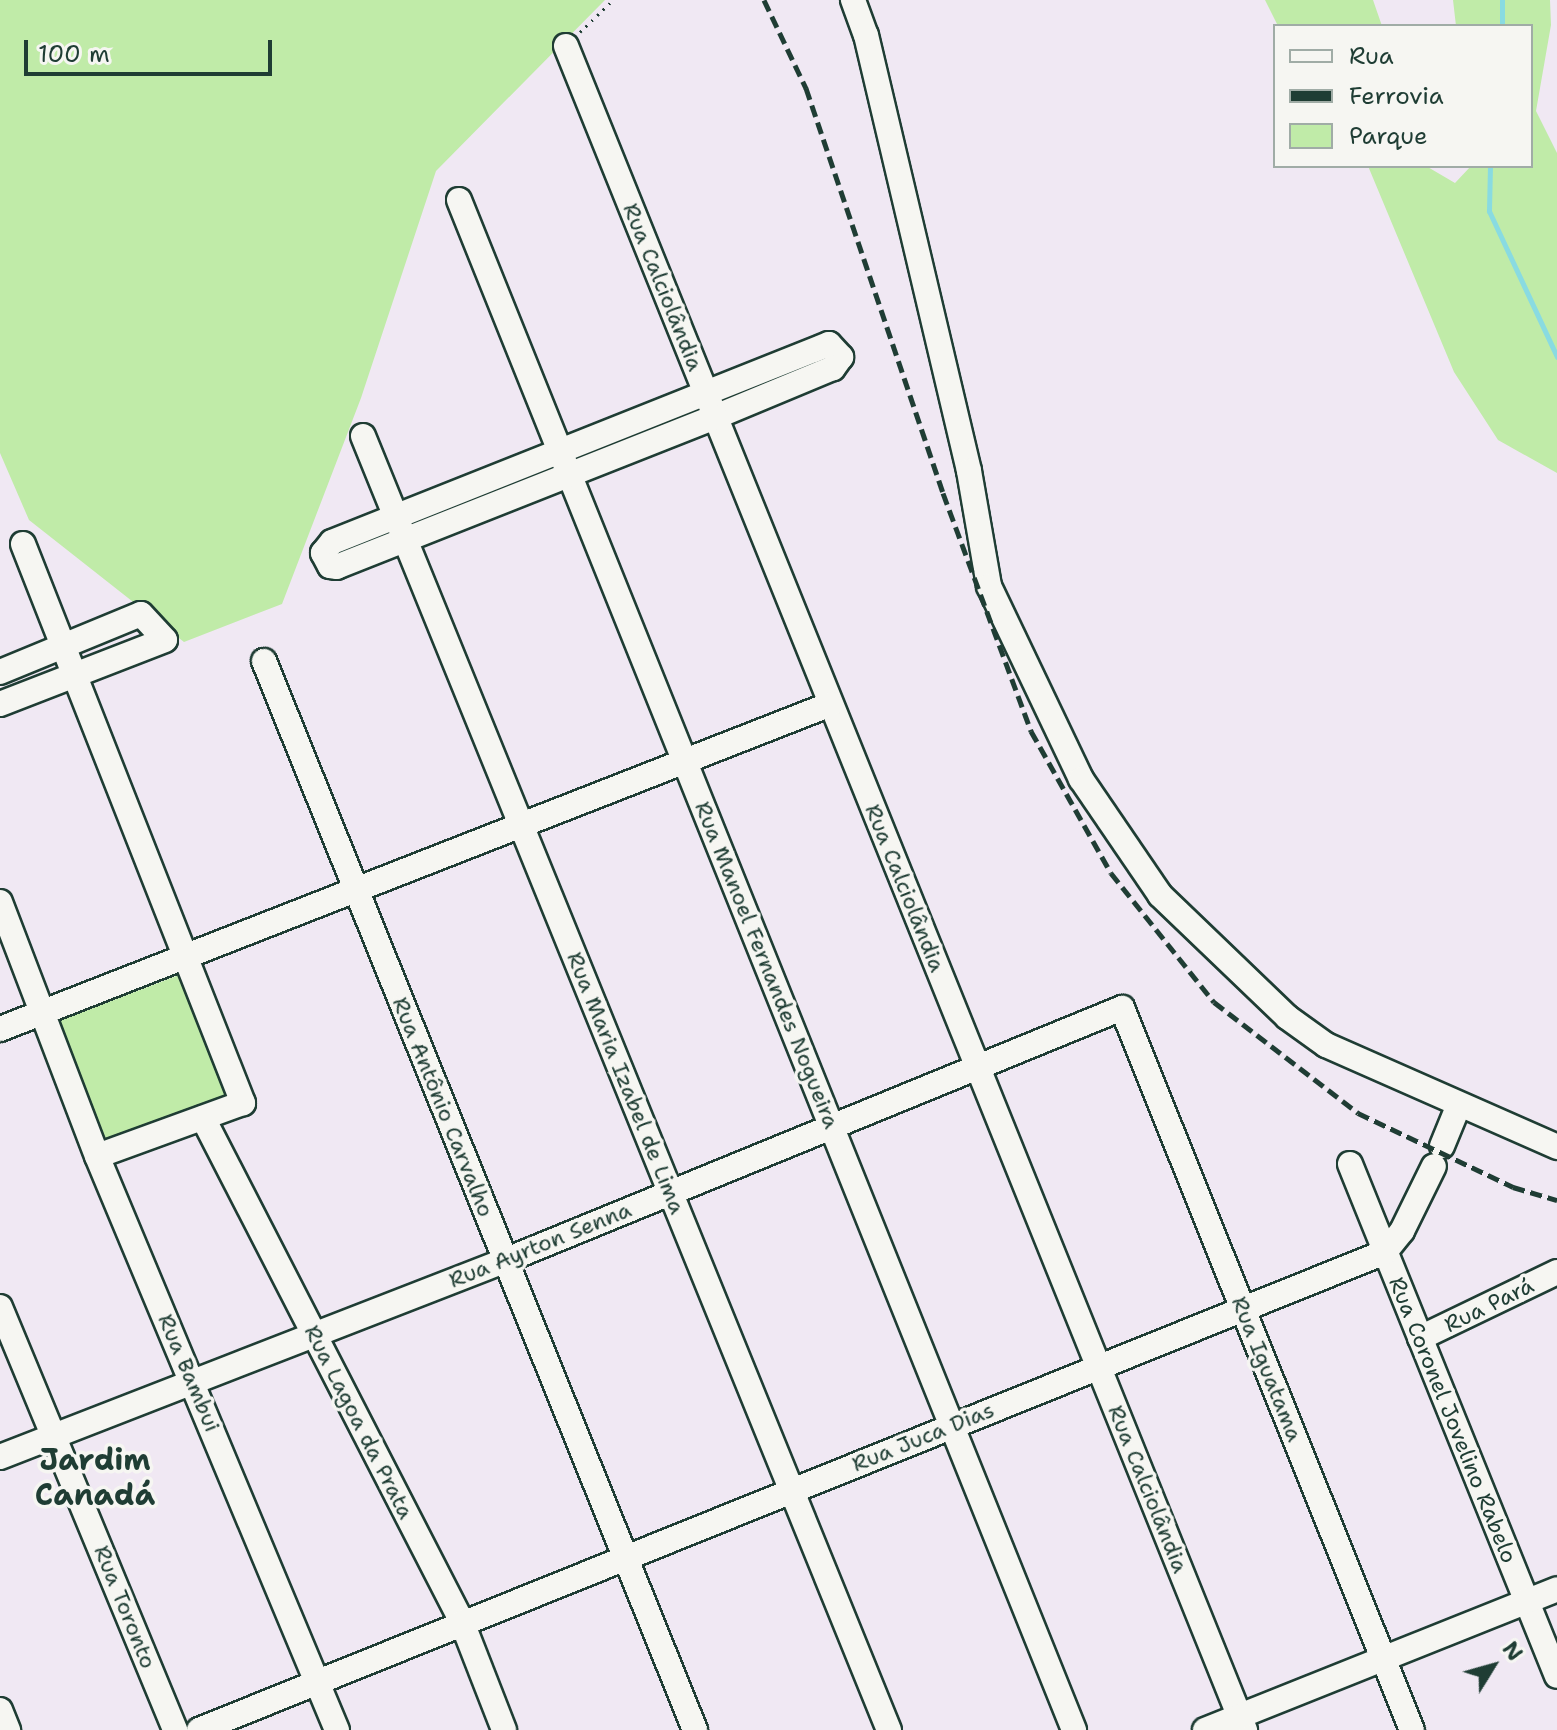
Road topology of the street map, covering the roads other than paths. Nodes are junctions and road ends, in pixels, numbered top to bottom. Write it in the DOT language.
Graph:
graph roads {
  1 [pos="853,0"];
  2 [pos="566,46"];
  3 [pos="459,200"];
  4 [pos="706,394"];
  5 [pos="715,417"];
  6 [pos="363,436"];
  7 [pos="560,452"];
  8 [pos="570,475"];
  9 [pos="401,529"];
  10 [pos="23,544"];
  11 [pos="63,646"];
  12 [pos="264,661"];
  13 [pos="0,672"];
  14 [pos="75,675"];
  15 [pos="0,704"];
  16 [pos="831,704"];
  17 [pos="685,761"];
  18 [pos="522,826"];
  19 [pos="356,891"];
  20 [pos="0,902"];
  21 [pos="186,958"];
  22 [pos="1122,1008"];
  23 [pos="42,1015"];
  24 [pos="0,1029"];
  25 [pos="977,1067"];
  26 [pos="1458,1107"];
  27 [pos="203,1118"];
  28 [pos="832,1127"];
  29 [pos="1557,1147"];
  30 [pos="97,1156"];
  31 [pos="1350,1164"];
  32 [pos="671,1193"];
  33 [pos="1385,1252"];
  34 [pos="504,1261"];
  35 [pos="1557,1272"];
  36 [pos="0,1307"];
  37 [pos="1243,1309"];
  38 [pos="314,1334"];
  39 [pos="1420,1338"];
  40 [pos="1098,1367"];
  41 [pos="193,1380"];
  42 [pos="952,1426"];
  43 [pos="55,1434"];
  44 [pos="0,1457"];
  45 [pos="792,1490"];
  46 [pos="625,1557"];
  47 [pos="1557,1589"];
  48 [pos="1527,1601"];
  49 [pos="462,1622"];
  50 [pos="1383,1658"];
  51 [pos="1557,1676"];
  52 [pos="317,1682"];
  53 [pos="0,1710"];
  54 [pos="1242,1723"];
  55 [pos="8,1730"];
  56 [pos="175,1730"];
  57 [pos="199,1730"];
  58 [pos="337,1730"];
  59 [pos="504,1730"];
  60 [pos="695,1730"];
  61 [pos="889,1730"];
  62 [pos="1074,1730"];
  63 [pos="1205,1730"];
  64 [pos="1412,1730"];
  1 -- 26 [label="street"];
  2 -- 4 [label="street, Rua Calciolândia"];
  3 -- 7 [label="street, Rua Manoel Fernandes Nogueira"];
  4 -- 5 [label="street, Rua Calciolândia"];
  4 -- 5 [label="street"];
  4 -- 7 [label="street"];
  5 -- 8 [label="street"];
  5 -- 16 [label="street, Rua Calciolândia"];
  6 -- 9 [label="street, Rua Maria Izabel de Lima"];
  7 -- 8 [label="street, Rua Manoel Fernandes Nogueira"];
  7 -- 9 [label="street"];
  8 -- 9 [label="street"];
  8 -- 17 [label="street, Rua Manoel Fernandes Nogueira"];
  9 -- 18 [label="street, Rua Maria Izabel de Lima"];
  10 -- 11 [label="street"];
  11 -- 13 [label="street"];
  11 -- 14 [label="street"];
  11 -- 14 [label="street"];
  12 -- 19 [label="street, Rua Antônio Carvalho"];
  14 -- 15 [label="street"];
  14 -- 21 [label="street"];
  16 -- 17 [label="street"];
  16 -- 25 [label="street, Rua Calciolândia"];
  17 -- 18 [label="street"];
  17 -- 28 [label="street, Rua Manoel Fernandes Nogueira"];
  18 -- 19 [label="street"];
  18 -- 32 [label="street, Rua Maria Izabel de Lima"];
  19 -- 21 [label="street"];
  19 -- 34 [label="street, Rua Antônio Carvalho"];
  20 -- 23 [label="street, Rua Bambui"];
  21 -- 23 [label="street"];
  21 -- 27 [label="street"];
  22 -- 25 [label="street, Rua Ayrton Senna"];
  22 -- 37 [label="street, Rua Iguatama"];
  23 -- 24 [label="street"];
  23 -- 30 [label="street, Rua Bambui"];
  25 -- 28 [label="street, Rua Ayrton Senna"];
  25 -- 40 [label="street, Rua Calciolândia"];
  26 -- 29 [label="street"];
  26 -- 33 [label="street"];
  27 -- 30 [label="street"];
  27 -- 38 [label="street, Rua Lagoa da Prata"];
  28 -- 32 [label="street, Rua Ayrton Senna"];
  28 -- 42 [label="street, Rua Manoel Fernandes Nogueira"];
  30 -- 41 [label="street, Rua Bambui"];
  31 -- 33 [label="street, Rua Coronel Jovelino Rabelo"];
  32 -- 34 [label="street, Rua Ayrton Senna"];
  32 -- 45 [label="street, Rua Maria Izabel de Lima"];
  33 -- 37 [label="street, Rua Juca Dias"];
  33 -- 39 [label="street, Rua Coronel Jovelino Rabelo"];
  34 -- 38 [label="street, Rua Ayrton Senna"];
  34 -- 46 [label="street, Rua Antônio Carvalho"];
  35 -- 39 [label="street, Rua Pará"];
  36 -- 43 [label="street, Rua Toronto"];
  37 -- 40 [label="street, Rua Juca Dias"];
  37 -- 50 [label="street, Rua Iguatama"];
  38 -- 41 [label="street, Rua Ayrton Senna"];
  38 -- 49 [label="street, Rua Lagoa da Prata"];
  39 -- 48 [label="street, Rua Coronel Jovelino Rabelo"];
  40 -- 42 [label="street, Rua Juca Dias"];
  40 -- 54 [label="street, Rua Calciolândia"];
  41 -- 43 [label="street, Rua Ayrton Senna"];
  41 -- 52 [label="street, Rua Bambui"];
  42 -- 45 [label="street, Rua Juca Dias"];
  42 -- 62 [label="street, Rua Manoel Fernandes Nogueira"];
  43 -- 44 [label="street, Rua Ayrton Senna"];
  43 -- 56 [label="street, Rua Toronto"];
  45 -- 46 [label="street, Rua Juca Dias"];
  45 -- 61 [label="street, Rua Maria Izabel de Lima"];
  46 -- 49 [label="street, Rua Juca Dias"];
  46 -- 60 [label="street, Rua Antônio Carvalho"];
  47 -- 48 [label="street"];
  48 -- 50 [label="street"];
  48 -- 51 [label="street, Rua Coronel Jovelino Rabelo"];
  49 -- 52 [label="street, Rua Juca Dias"];
  49 -- 59 [label="street, Rua Lagoa da Prata"];
  50 -- 54 [label="street"];
  50 -- 64 [label="street, Rua Iguatama"];
  52 -- 57 [label="street, Rua Juca Dias"];
  52 -- 58 [label="street, Rua Bambui"];
  53 -- 55 [label="street"];
  54 -- 63 [label="street"];
}
